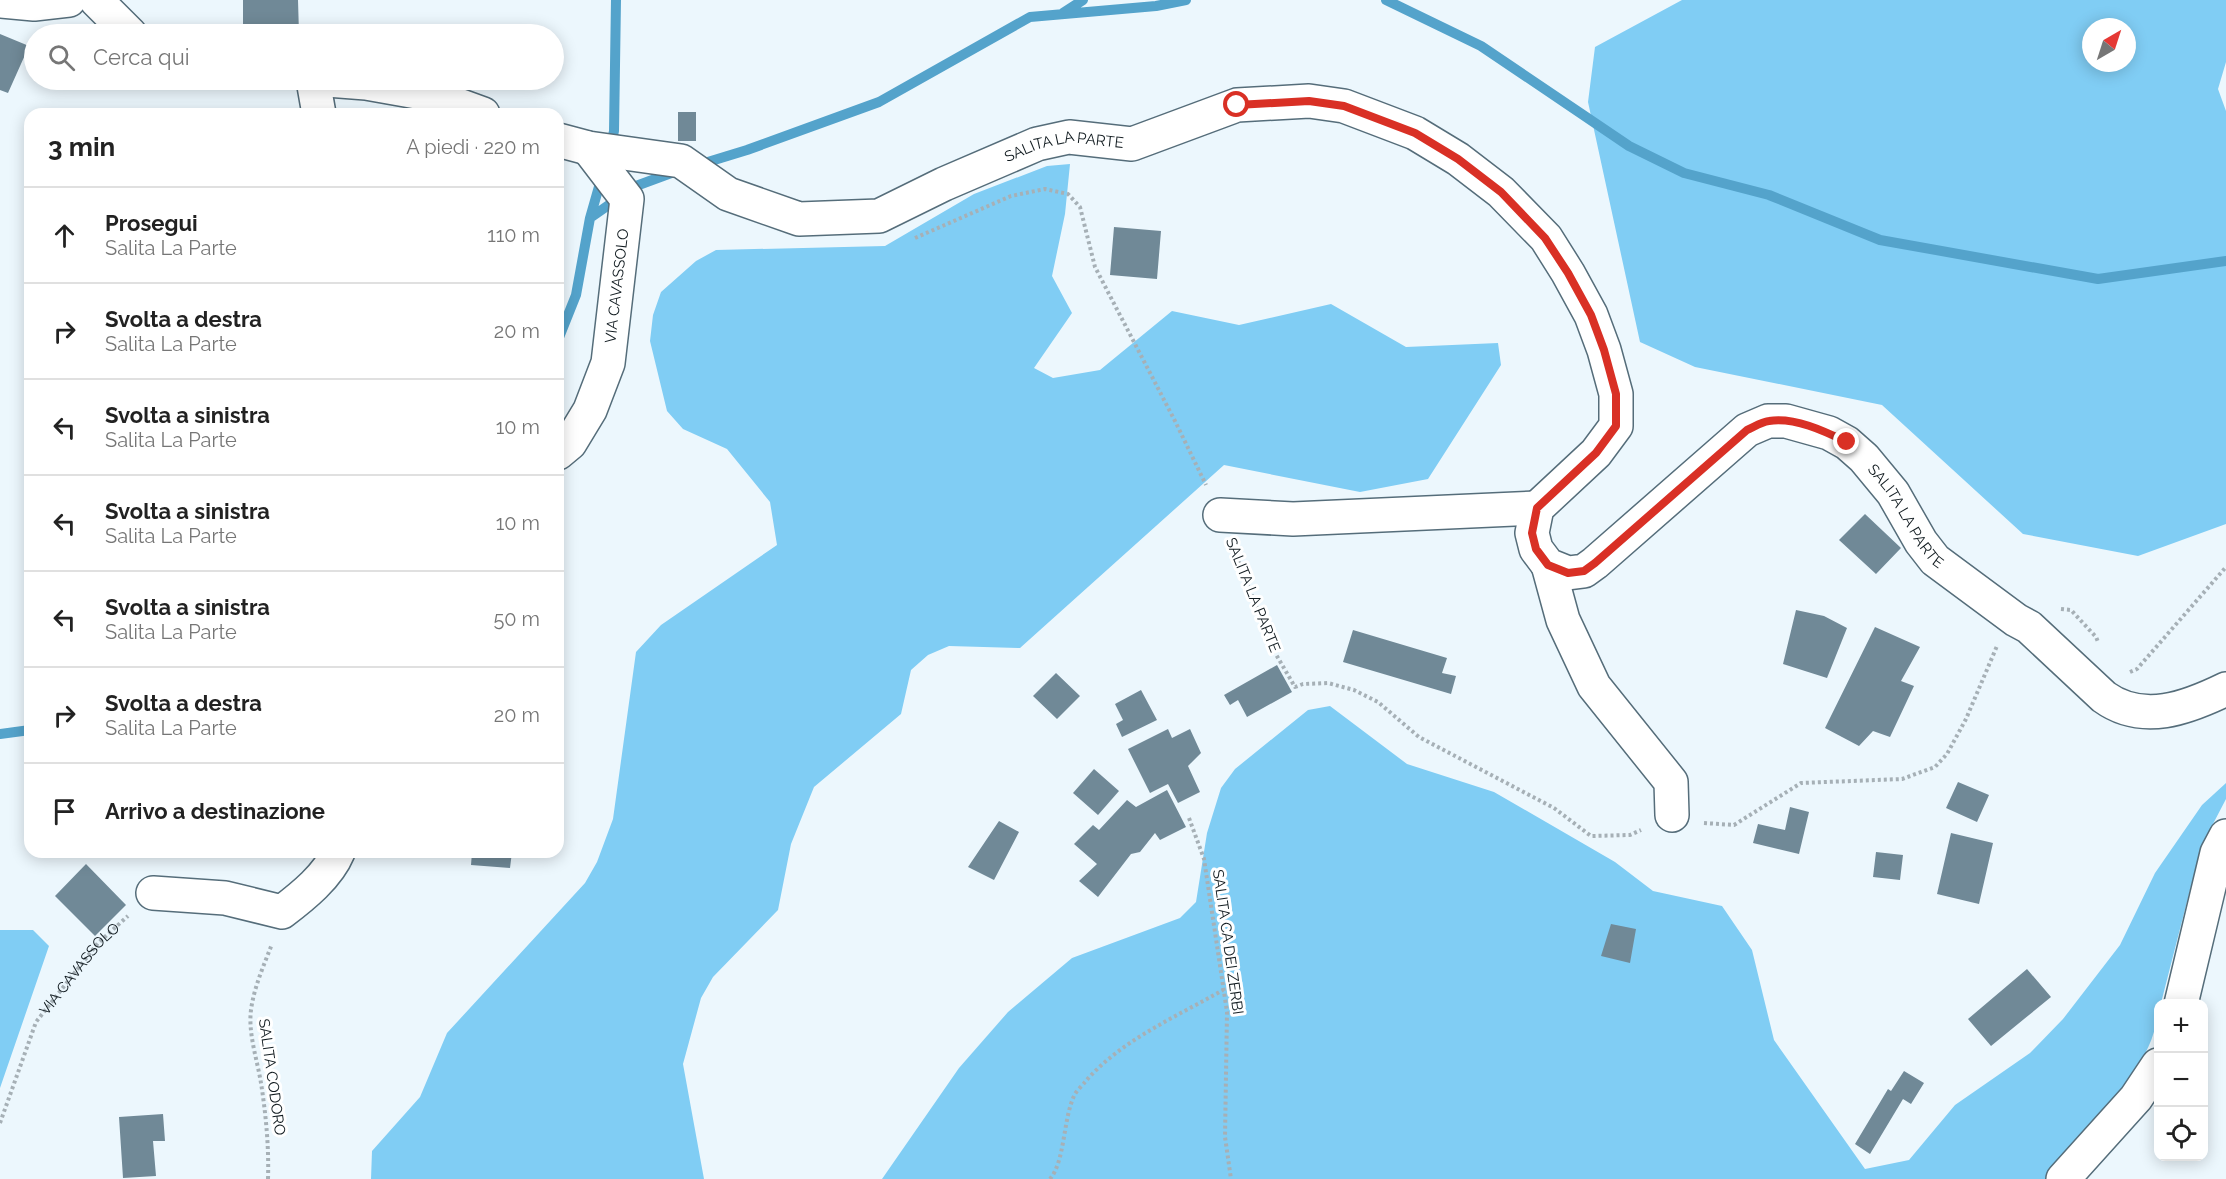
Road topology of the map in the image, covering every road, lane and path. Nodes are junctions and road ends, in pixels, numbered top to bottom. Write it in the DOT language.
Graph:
graph roads {
  1 [pos="69,0"];
  2 [pos="96,0"];
  3 [pos="0,1"];
  4 [pos="120,24"];
  5 [pos="315,90"];
  6 [pos="405,90"];
  7 [pos="318,108"];
  8 [pos="466,108"];
  9 [pos="573,144"];
  10 [pos="910,238"];
  11 [pos="564,448"];
  12 [pos="1537,508"];
  13 [pos="1220,515"];
  14 [pos="1548,565"];
  15 [pos="2226,567"];
  16 [pos="2016,620"];
  17 [pos="2099,646"];
  18 [pos="2128,672"];
  19 [pos="1328,683"];
  20 [pos="2226,689"];
  21 [pos="1672,815"];
  22 [pos="1190,818"];
  23 [pos="2226,836"];
  24 [pos="335,858"];
  25 [pos="153,893"];
  26 [pos="282,912"];
  27 [pos="1222,990"];
  28 [pos="2182,999"];
  29 [pos="2154,1071"];
  30 [pos="0,1123"];
  31 [pos="268,1179"];
  32 [pos="1050,1179"];
  33 [pos="1231,1179"];
  34 [pos="2063,1179"];
  1 -- 3 [label="street"];
  2 -- 4 [label="street"];
  5 -- 7 [label="street"];
  6 -- 8 [label="street"];
  9 -- 11 [label="street, VIA CAVASSOLO"];
  9 -- 12 [label="street, SALITA LA PARTE"];
  10 -- 13 [label="path, SALITA LA PARTE"];
  12 -- 13 [label="street"];
  12 -- 14 [label="street"];
  13 -- 19 [label="path, SALITA LA PARTE"];
  14 -- 16 [label="street, SALITA LA PARTE"];
  14 -- 21 [label="street"];
  15 -- 18 [label="path"];
  16 -- 17 [label="path"];
  16 -- 20 [label="street, SALITA LA PARTE"];
  22 -- 27 [label="path, SALITA CA DEI ZERBI"];
  23 -- 28 [label="street"];
  24 -- 26 [label="street"];
  25 -- 26 [label="street"];
  25 -- 30 [label="path, VIA CAVASSOLO"];
  26 -- 31 [label="path, SALITA CODORO"];
  27 -- 32 [label="path"];
  27 -- 33 [label="path, SALITA CA DEI ZERBI"];
  29 -- 34 [label="street"];
}
